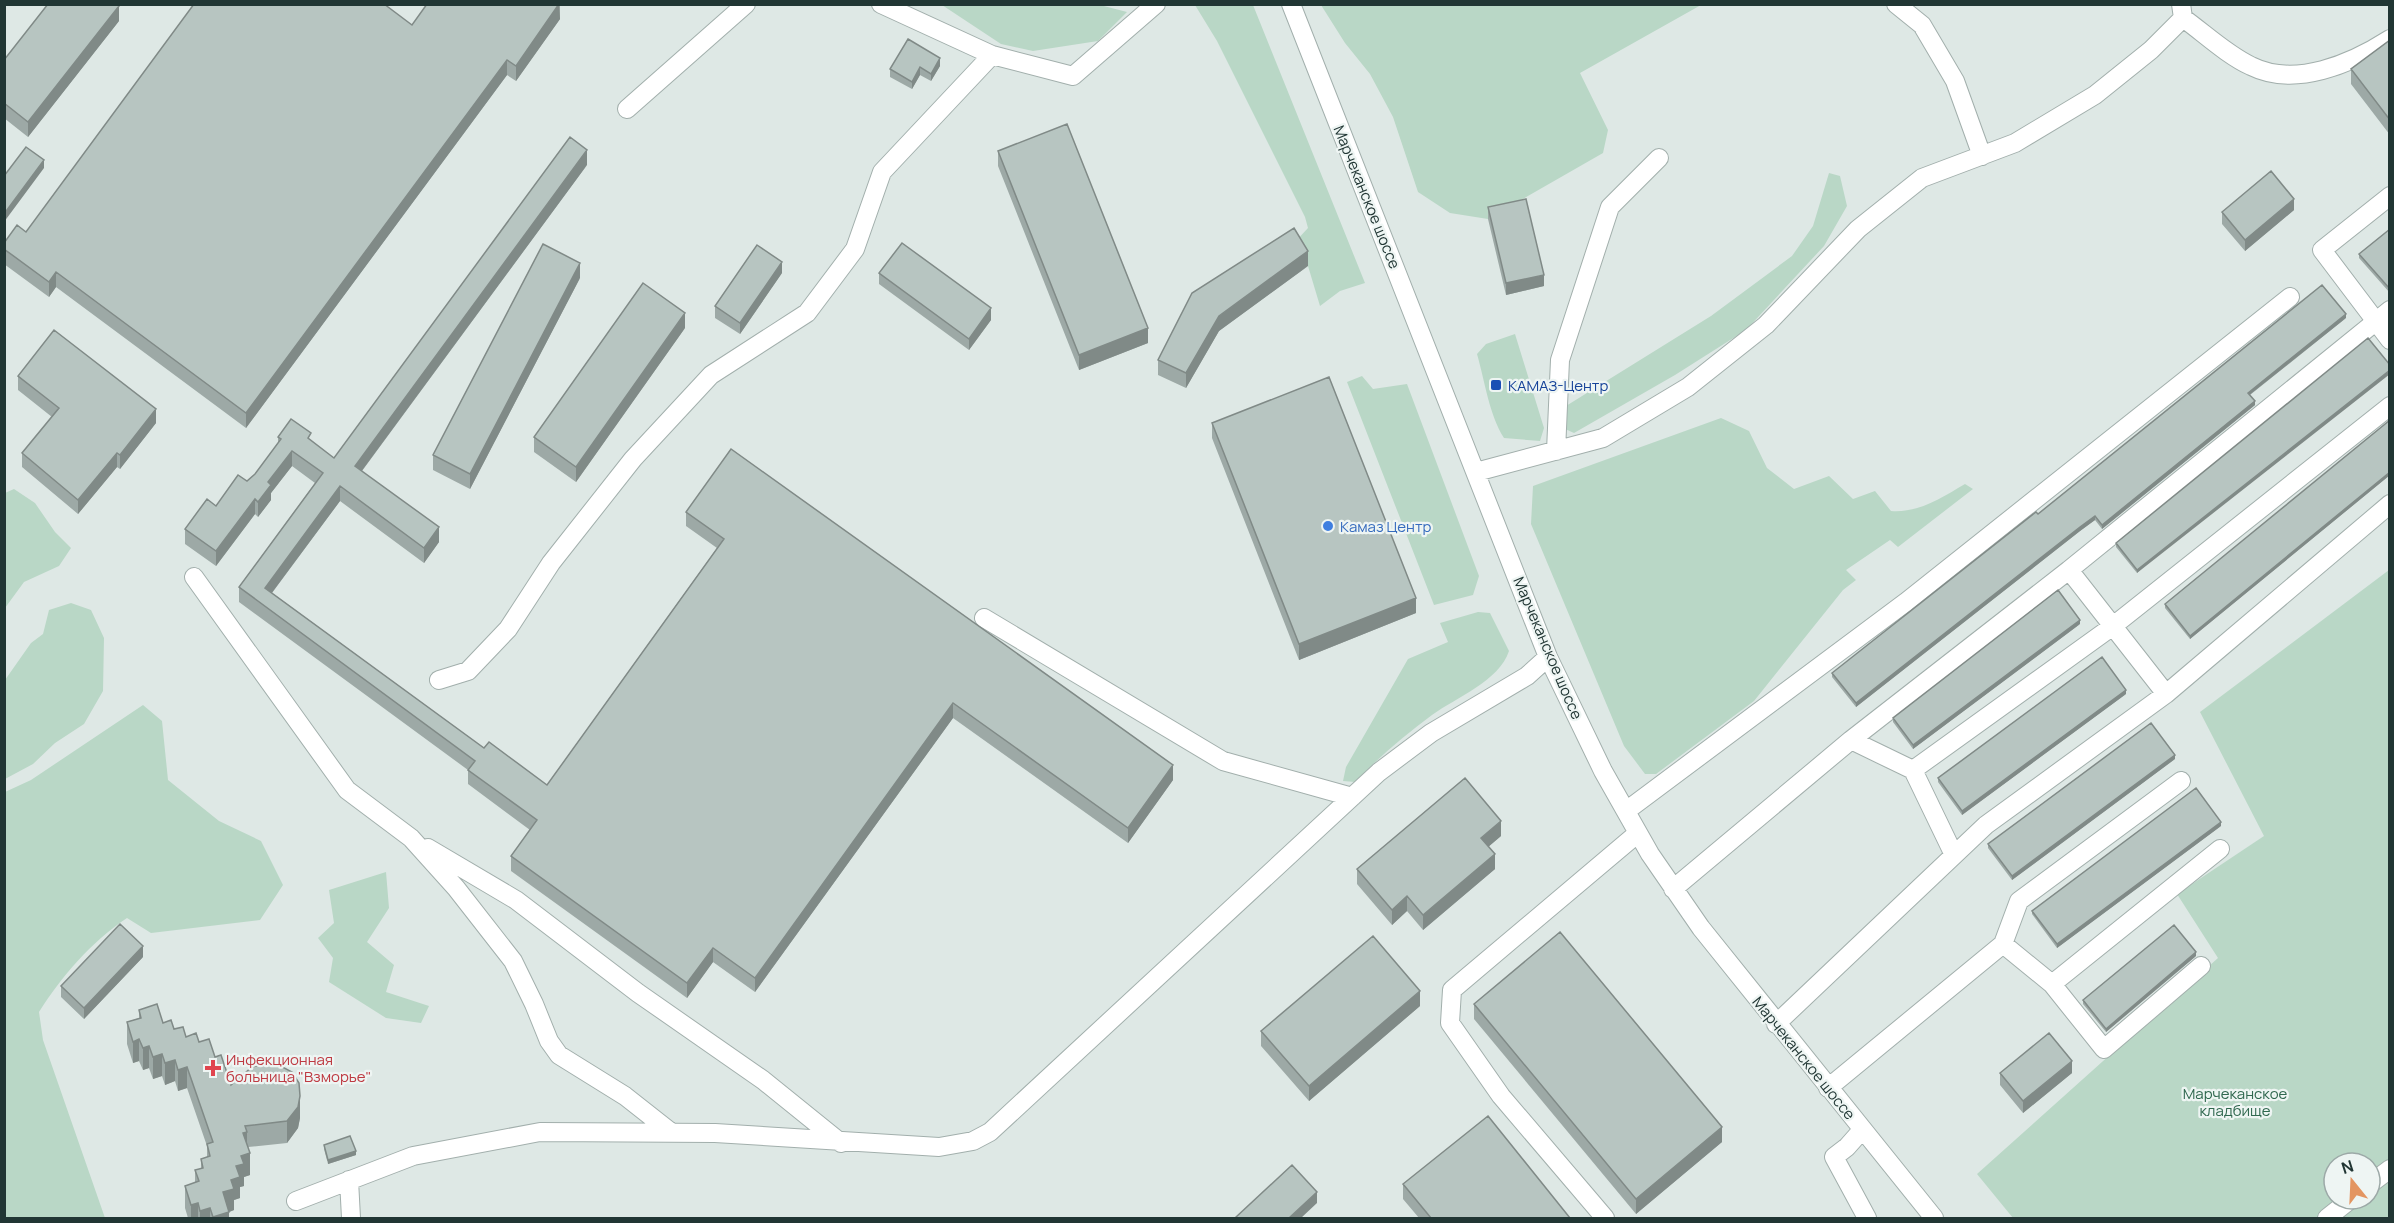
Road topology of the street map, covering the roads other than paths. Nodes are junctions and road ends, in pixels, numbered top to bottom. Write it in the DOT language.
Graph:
graph roads {
  1 [pos="746,4"];
  2 [pos="880,4"];
  3 [pos="1156,4"];
  4 [pos="1291,4"];
  5 [pos="1896,4"];
  6 [pos="2182,11"];
  7 [pos="2390,39"];
  8 [pos="992,55"];
  9 [pos="627,109"];
  10 [pos="1982,156"];
  11 [pos="1659,158"];
  12 [pos="2390,196"];
  13 [pos="2290,297"];
  14 [pos="2390,310"];
  15 [pos="2375,322"];
  16 [pos="2390,340"];
  17 [pos="2390,406"];
  18 [pos="1556,451"];
  19 [pos="1476,472"];
  20 [pos="2390,504"];
  21 [pos="2069,570"];
  22 [pos="194,577"];
  23 [pos="984,618"];
  24 [pos="2113,626"];
  25 [pos="1548,657"];
  26 [pos="439,680"];
  27 [pos="2166,694"];
  28 [pos="1851,740"];
  29 [pos="1913,770"];
  30 [pos="2181,781"];
  31 [pos="1352,796"];
  32 [pos="1626,811"];
  33 [pos="1638,833"];
  34 [pos="411,838"];
  35 [pos="2220,849"];
  36 [pos="1954,855"];
  37 [pos="1673,890"];
  38 [pos="2002,944"];
  39 [pos="2201,966"];
  40 [pos="2052,984"];
  41 [pos="1776,1024"];
  42 [pos="1828,1088"];
  43 [pos="1862,1130"];
  44 [pos="672,1133"];
  45 [pos="841,1143"];
  46 [pos="350,1180"];
  47 [pos="296,1201"];
  48 [pos="351,1218"];
  49 [pos="1605,1218"];
  50 [pos="1867,1218"];
  51 [pos="1934,1218"];
  1 -- 9 [label="street"];
  2 -- 8 [label="street"];
  3 -- 8 [label="street"];
  4 -- 19 [label="street, Марчеканское шоссе"];
  5 -- 10 [label="street"];
  6 -- 7 [label="street"];
  6 -- 10 [label="street"];
  8 -- 26 [label="street"];
  10 -- 18 [label="street"];
  11 -- 18 [label="street"];
  12 -- 15 [label="street"];
  13 -- 32 [label="street"];
  14 -- 15 [label="street"];
  15 -- 16 [label="street"];
  15 -- 21 [label="street"];
  17 -- 24 [label="street"];
  18 -- 19 [label="street"];
  19 -- 25 [label="street, Марчеканское шоссе"];
  20 -- 27 [label="street"];
  21 -- 24 [label="street"];
  21 -- 28 [label="street"];
  22 -- 34 [label="street"];
  23 -- 31 [label="street"];
  24 -- 27 [label="street"];
  24 -- 29 [label="street"];
  25 -- 31 [label="street"];
  25 -- 32 [label="street, Марчеканское шоссе"];
  27 -- 36 [label="street"];
  28 -- 29 [label="street"];
  28 -- 37 [label="street"];
  29 -- 36 [label="street"];
  30 -- 38 [label="street"];
  31 -- 45 [label="street"];
  32 -- 33 [label="street, Марчеканское шоссе"];
  33 -- 37 [label="street, Марчеканское шоссе"];
  33 -- 49 [label="street"];
  34 -- 44 [label="street"];
  34 -- 45 [label="street"];
  35 -- 40 [label="street"];
  36 -- 41 [label="street"];
  37 -- 41 [label="street, Марчеканское шоссе"];
  38 -- 40 [label="street"];
  38 -- 42 [label="street"];
  39 -- 40 [label="street"];
  41 -- 42 [label="street, Марчеканское шоссе"];
  42 -- 43 [label="street, Марчеканское шоссе"];
  43 -- 50 [label="street"];
  43 -- 51 [label="street, Марчеканское шоссе"];
  44 -- 45 [label="street"];
  44 -- 46 [label="street"];
  46 -- 47 [label="street"];
  46 -- 48 [label="street"];
}
